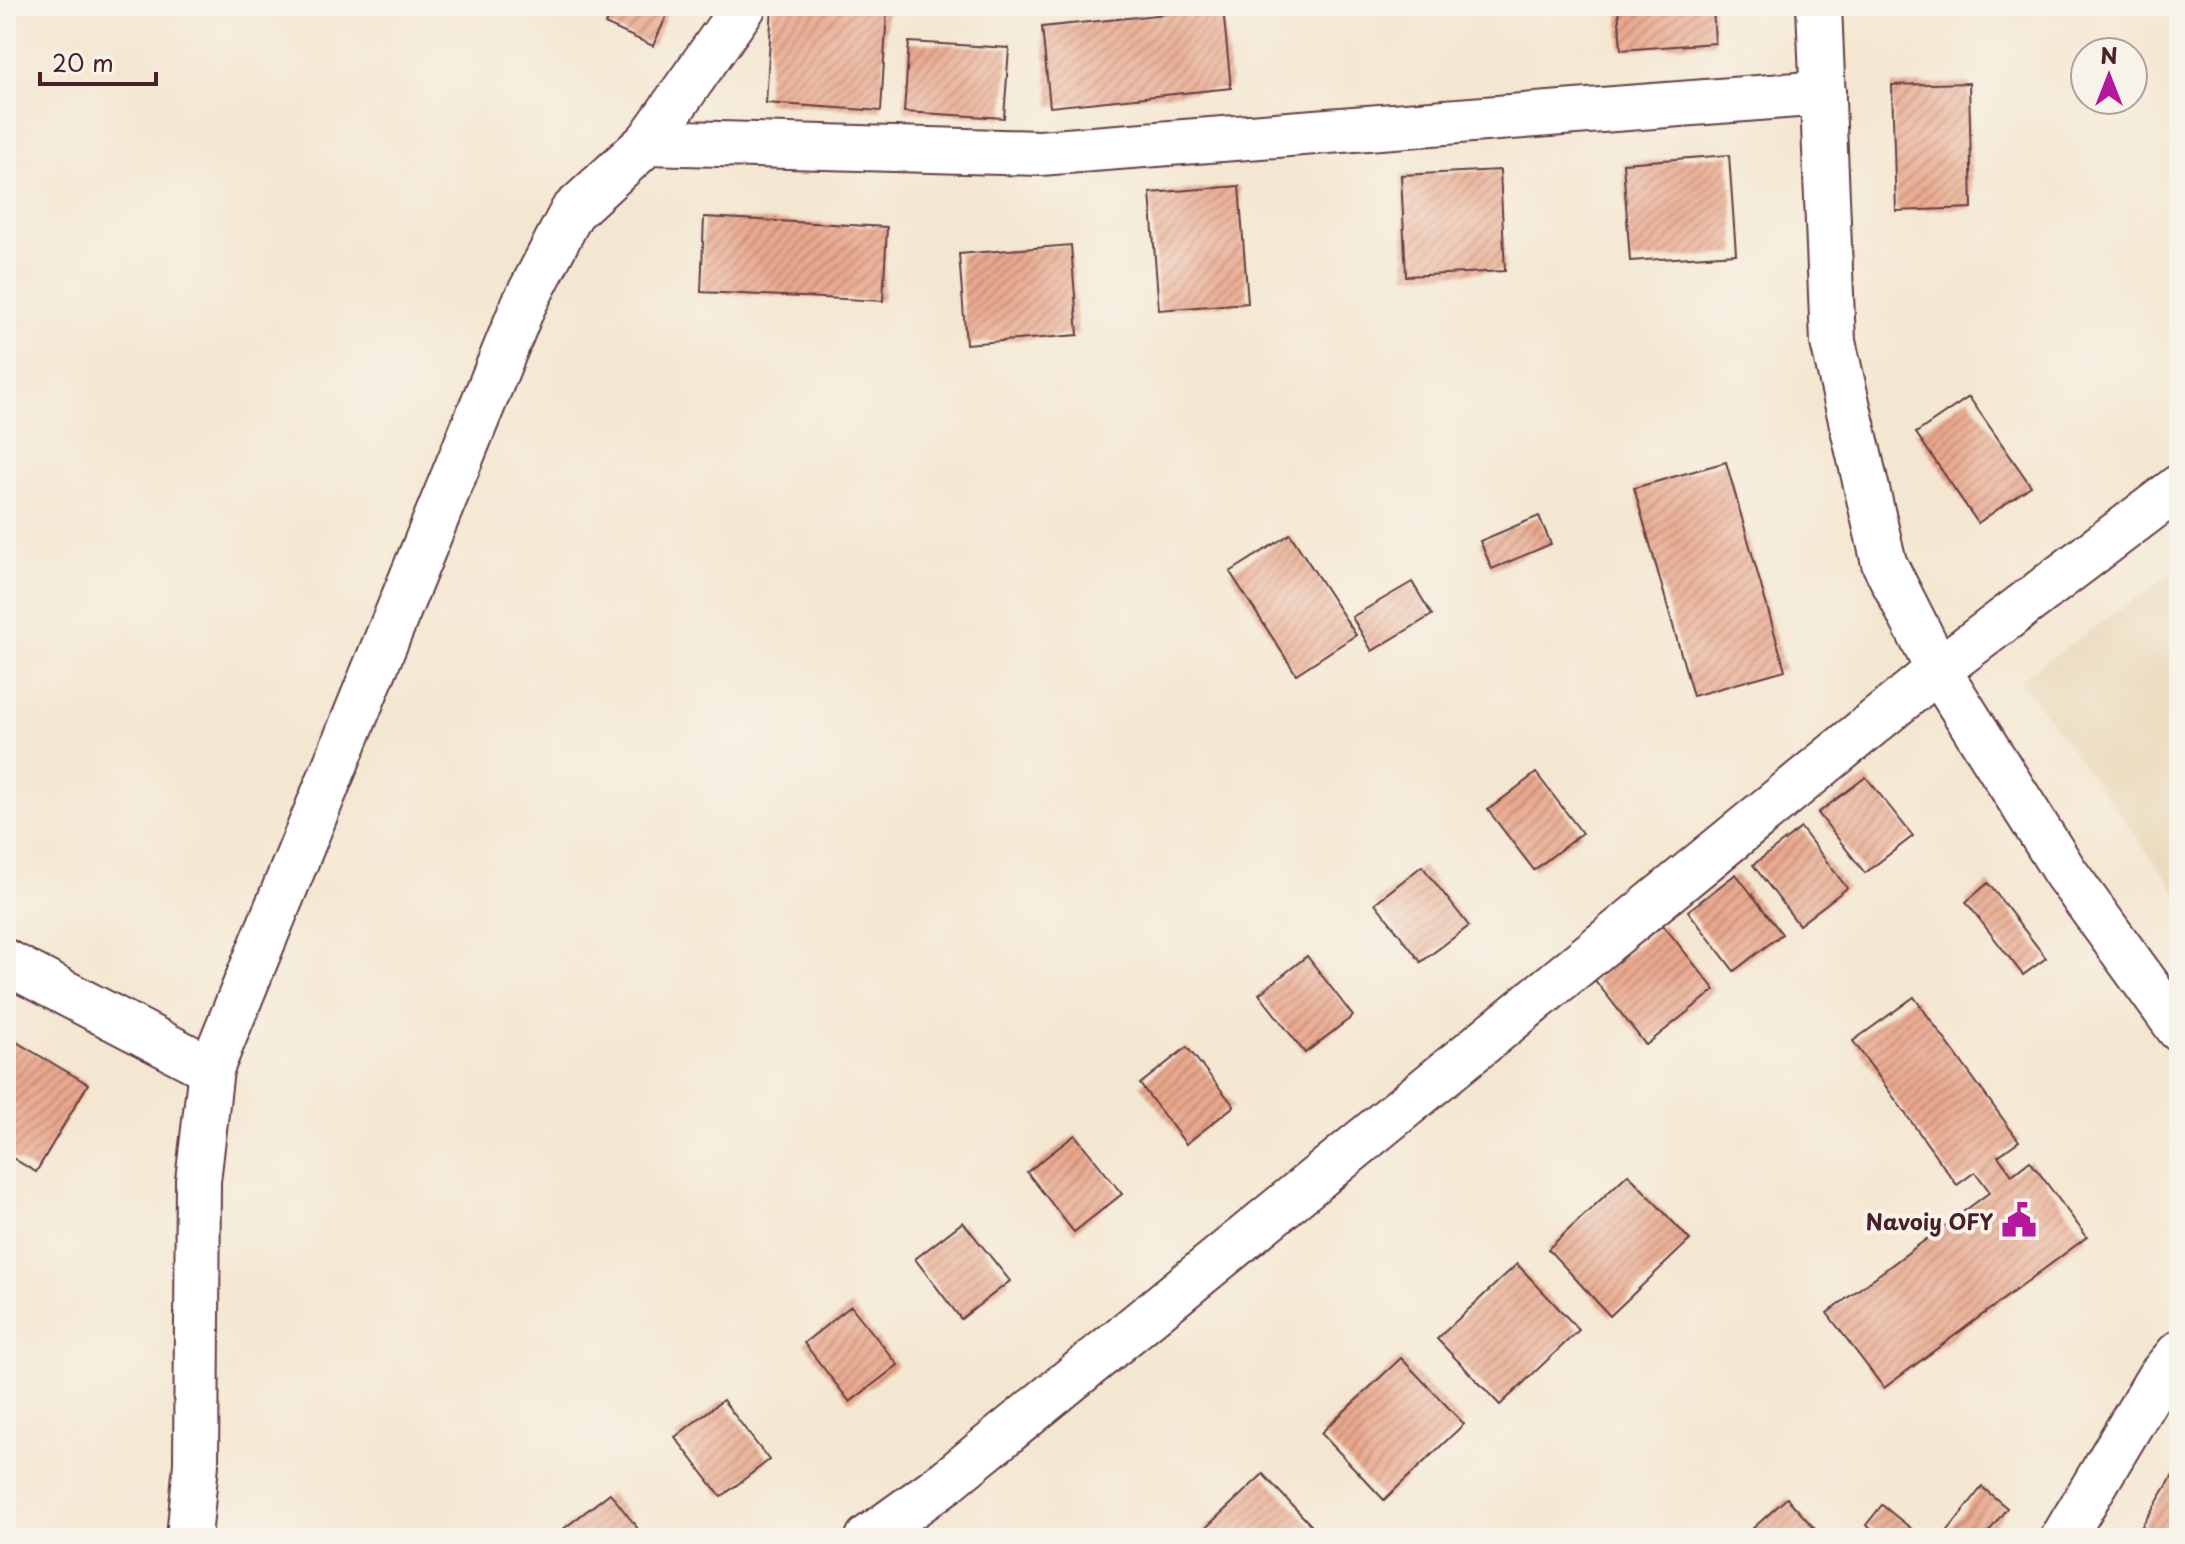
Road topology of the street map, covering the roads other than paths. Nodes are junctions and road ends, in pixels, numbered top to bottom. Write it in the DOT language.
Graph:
graph roads {
  1 [pos="744,6"];
  2 [pos="1819,6"];
  3 [pos="1823,93"];
  4 [pos="648,142"];
  5 [pos="2179,487"];
  6 [pos="1938,670"];
  7 [pos="6,962"];
  8 [pos="2179,1029"];
  9 [pos="211,1069"];
  10 [pos="2179,1353"];
  11 [pos="189,1538"];
  12 [pos="868,1538"];
  13 [pos="2063,1538"];
  1 -- 4 [label="street"];
  2 -- 3 [label="street"];
  3 -- 4 [label="street"];
  3 -- 6 [label="street"];
  4 -- 9 [label="street"];
  5 -- 6 [label="street"];
  6 -- 8 [label="street"];
  6 -- 12 [label="street"];
  7 -- 9 [label="street"];
  9 -- 11 [label="street"];
  10 -- 13 [label="street"];
}
